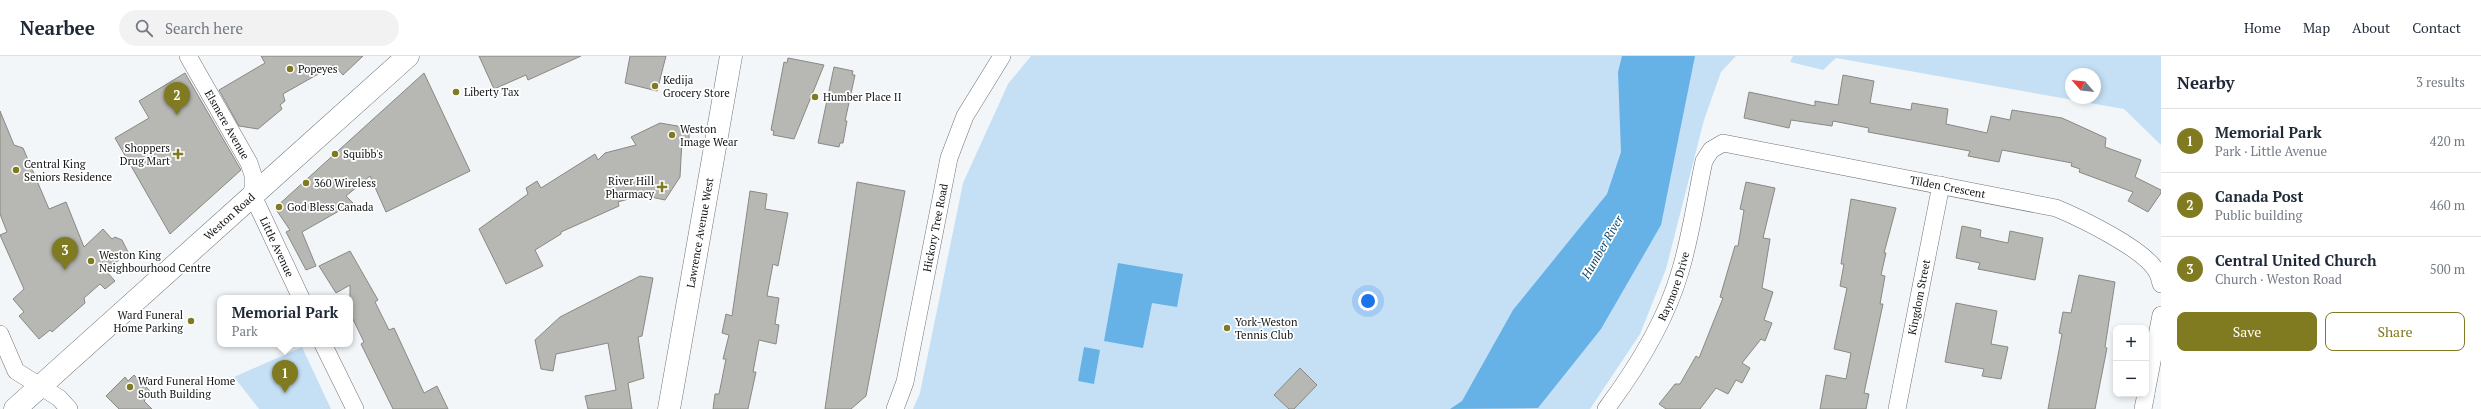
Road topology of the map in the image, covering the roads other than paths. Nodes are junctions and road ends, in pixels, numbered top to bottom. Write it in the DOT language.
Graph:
graph roads {
  1 [pos="188,56"];
  2 [pos="408,56"];
  3 [pos="731,56"];
  4 [pos="1002,56"];
  5 [pos="1711,150"];
  6 [pos="1941,185"];
  7 [pos="253,196"];
  8 [pos="2161,284"];
  9 [pos="300,295"];
  10 [pos="2161,315"];
  11 [pos="0,334"];
  12 [pos="324,347"];
  13 [pos="2149,378"];
  14 [pos="40,386"];
  15 [pos="2145,397"];
  16 [pos="15,409"];
  17 [pos="69,409"];
  18 [pos="355,409"];
  19 [pos="669,409"];
  20 [pos="895,409"];
  21 [pos="1606,409"];
  22 [pos="1897,409"];
  23 [pos="2143,409"];
  1 -- 7 [label="street, Elsmere Avenue"];
  2 -- 7 [label="main road, Weston Road"];
  3 -- 19 [label="main road, Lawrence Avenue West"];
  4 -- 20 [label="street, Hickory Tree Road"];
  5 -- 6 [label="street, Tilden Crescent"];
  5 -- 21 [label="street, Raymore Drive"];
  6 -- 8 [label="street, Tilden Crescent"];
  6 -- 22 [label="street, Kingdom Street"];
  7 -- 9 [label="street, Little Avenue"];
  7 -- 14 [label="main road, Weston Road"];
  10 -- 13 [label="street"];
  11 -- 14 [label="street"];
  12 -- 18 [label="street"];
  14 -- 16 [label="main road, Weston Road"];
  14 -- 17 [label="street"];
  15 -- 23 [label="street"];
}
